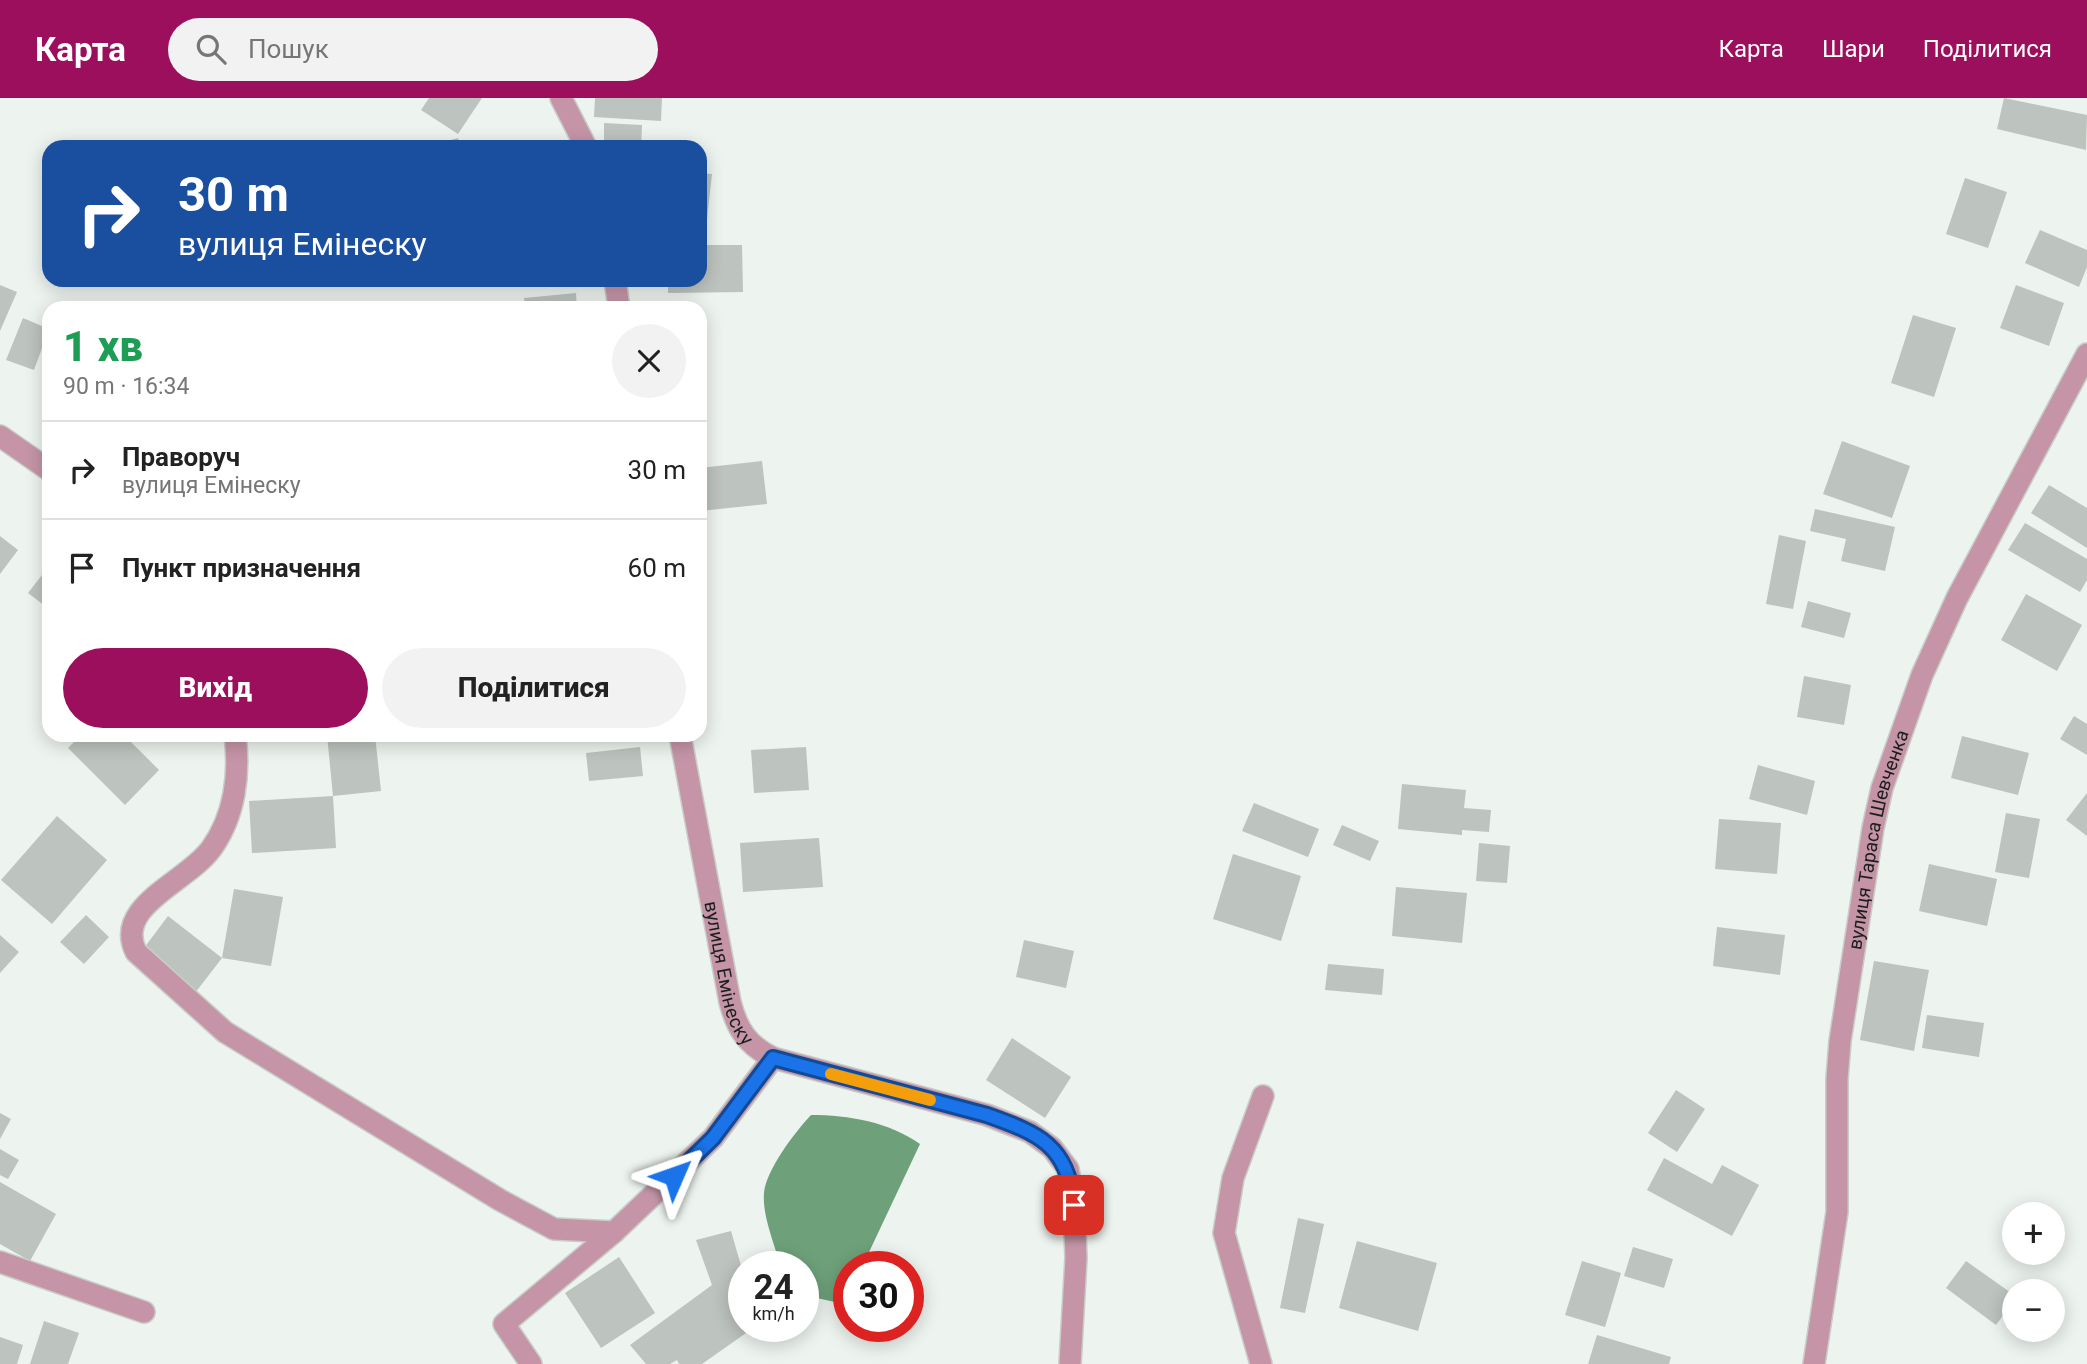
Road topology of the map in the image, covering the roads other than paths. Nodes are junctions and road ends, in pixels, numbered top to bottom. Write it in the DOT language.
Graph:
graph roads {
  1 [pos="561,98"];
  2 [pos="582,140"];
  3 [pos="2087,354"];
  4 [pos="0,436"];
  5 [pos="42,465"];
  6 [pos="235,742"];
  7 [pos="681,742"];
  8 [pos="773,1058"];
  9 [pos="1263,1096"];
  10 [pos="614,1232"];
  11 [pos="0,1262"];
  12 [pos="144,1312"];
  13 [pos="531,1364"];
  14 [pos="1069,1364"];
  15 [pos="1261,1364"];
  16 [pos="1814,1364"];
  1 -- 2 [label="street"];
  3 -- 16 [label="street, вулиця Тараса Шевченка"];
  4 -- 5 [label="street"];
  6 -- 10 [label="street"];
  7 -- 8 [label="street, вулиця Емінеску"];
  8 -- 10 [label="street"];
  8 -- 14 [label="street, вулиця Емінеску"];
  9 -- 15 [label="street"];
  10 -- 13 [label="street"];
  11 -- 12 [label="street"];
}
